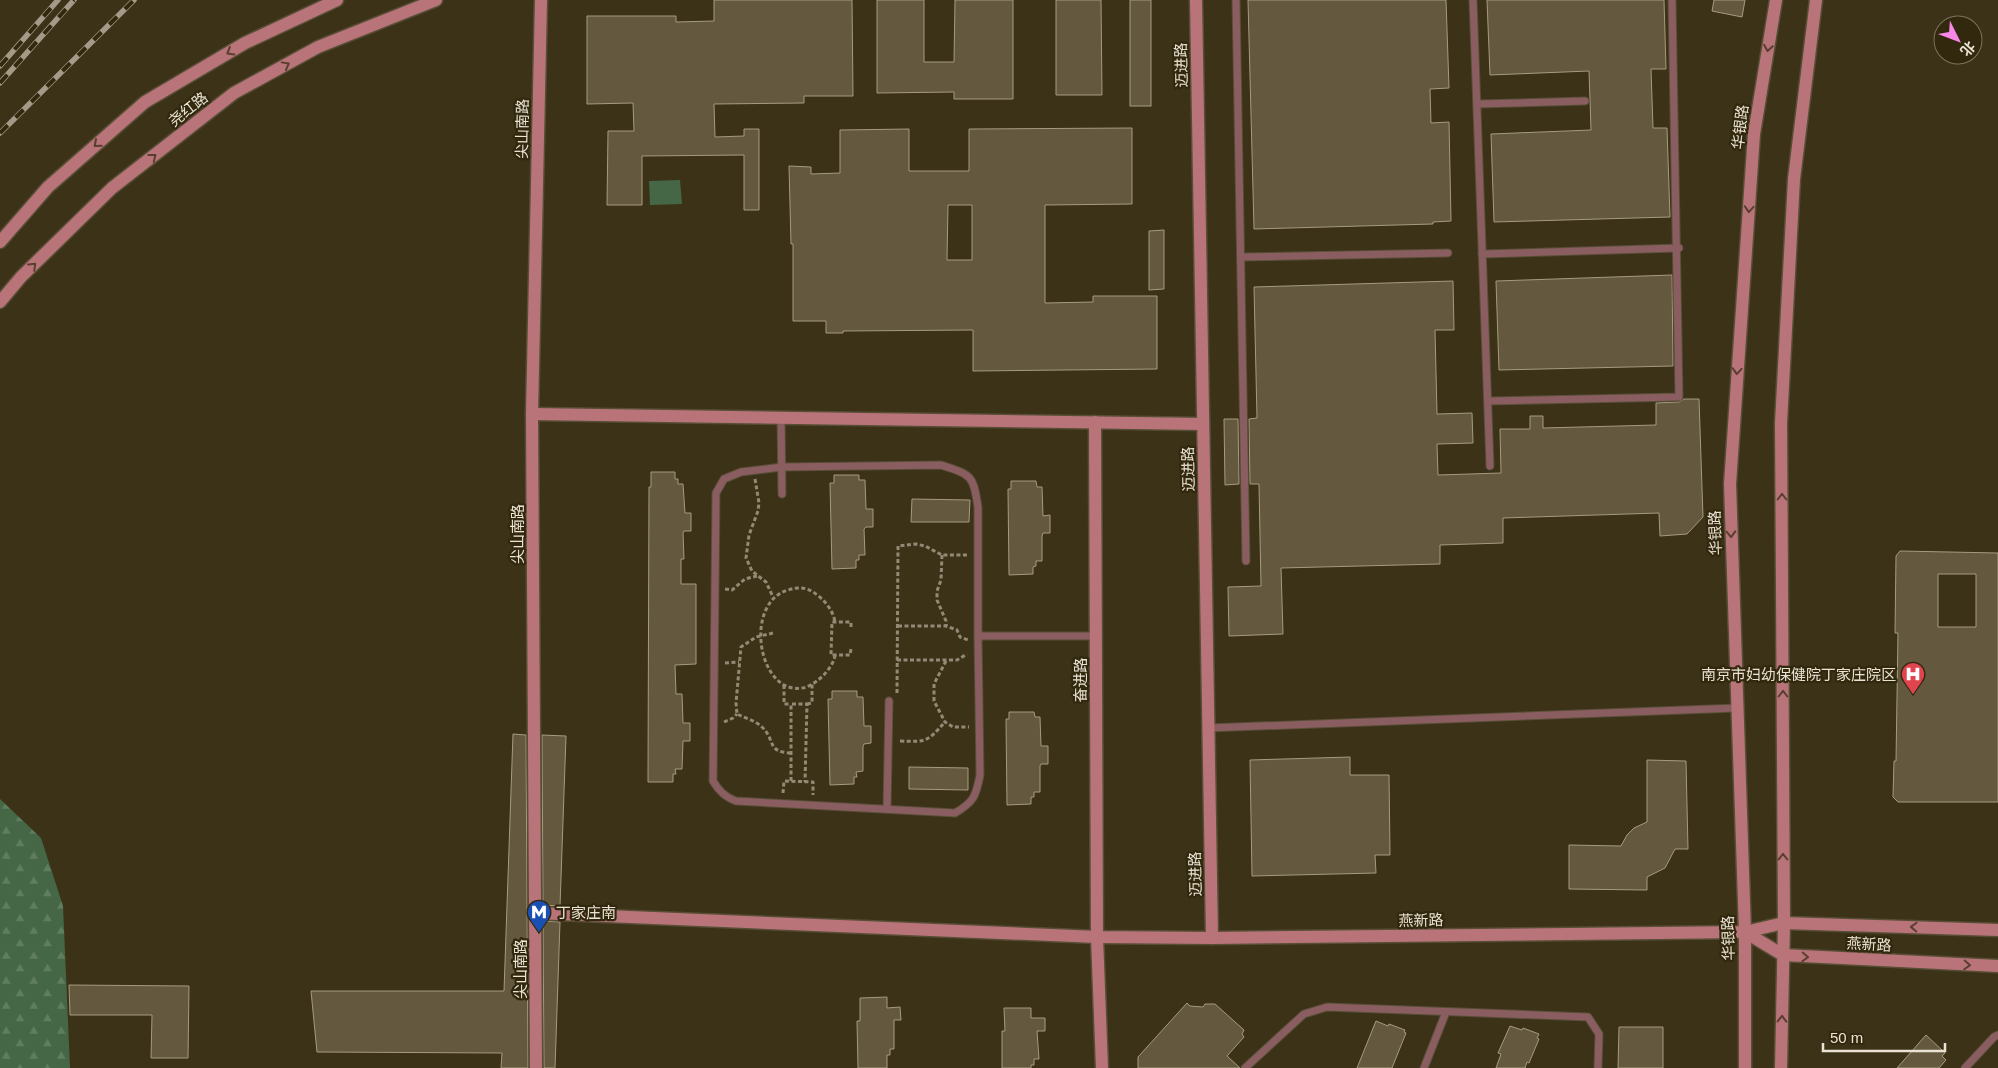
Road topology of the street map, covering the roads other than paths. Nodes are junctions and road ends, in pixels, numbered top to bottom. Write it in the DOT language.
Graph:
graph roads {
  1 [pos="336,0"];
  2 [pos="436,0"];
  3 [pos="541,0"];
  4 [pos="1196,0"];
  5 [pos="1236,0"];
  6 [pos="1473,0"];
  7 [pos="1672,0"];
  8 [pos="1776,0"];
  9 [pos="1816,0"];
  10 [pos="1585,100"];
  11 [pos="1477,104"];
  12 [pos="0,242"];
  13 [pos="1679,248"];
  14 [pos="1448,253"];
  15 [pos="1482,254"];
  16 [pos="1241,257"];
  17 [pos="0,302"];
  18 [pos="1488,401"];
  19 [pos="532,414"];
  20 [pos="781,418"];
  21 [pos="1095,422"];
  22 [pos="1203,424"];
  23 [pos="1490,466"];
  24 [pos="782,467"];
  25 [pos="782,494"];
  26 [pos="1246,561"];
  27 [pos="978,636"];
  28 [pos="1096,636"];
  29 [pos="889,701"];
  30 [pos="1737,708"];
  31 [pos="1208,728"];
  32 [pos="887,809"];
  33 [pos="536,913"];
  34 [pos="1784,923"];
  35 [pos="1998,930"];
  36 [pos="1745,932"];
  37 [pos="1097,937"];
  38 [pos="1212,938"];
  39 [pos="1783,956"];
  40 [pos="1998,966"];
  41 [pos="1446,1012"];
  42 [pos="1998,1035"];
  43 [pos="536,1068"];
  44 [pos="1102,1068"];
  45 [pos="1245,1068"];
  46 [pos="1424,1068"];
  47 [pos="1598,1068"];
  48 [pos="1745,1068"];
  49 [pos="1781,1068"];
  50 [pos="1966,1068"];
  1 -- 12 [label="street, 尧红路, one-way"];
  17 -- 2 [label="street, 尧红路, one-way"];
  3 -- 19 [label="street, 尖山南路"];
  4 -- 22 [label="street, 迈进路"];
  5 -- 16 [label="lane"];
  6 -- 11 [label="lane"];
  7 -- 18 [label="lane"];
  8 -- 30 [label="street, 华银路, one-way"];
  34 -- 9 [label="street, one-way"];
  10 -- 11 [label="lane"];
  11 -- 15 [label="lane"];
  13 -- 15 [label="lane"];
  14 -- 16 [label="lane"];
  15 -- 18 [label="lane"];
  16 -- 26 [label="lane"];
  18 -- 23 [label="lane"];
  19 -- 20 [label="street"];
  19 -- 33 [label="street, 尖山南路"];
  20 -- 21 [label="street"];
  20 -- 24 [label="lane"];
  21 -- 22 [label="street"];
  21 -- 28 [label="street, 奋进路"];
  22 -- 31 [label="street, 迈进路"];
  24 -- 25 [label="lane"];
  24 -- 27 [label="lane"];
  24 -- 32 [label="lane"];
  27 -- 28 [label="lane"];
  27 -- 32 [label="lane"];
  28 -- 37 [label="street, 奋进路"];
  29 -- 32 [label="lane"];
  30 -- 31 [label="lane"];
  30 -- 36 [label="street, 华银路"];
  31 -- 38 [label="street, 迈进路"];
  33 -- 37 [label="street, 燕新路"];
  33 -- 43 [label="street, 尖山南路"];
  35 -- 34 [label="street, 燕新路, one-way"];
  34 -- 36 [label="street, 燕新路"];
  34 -- 39 [label="street"];
  36 -- 38 [label="street, 燕新路"];
  36 -- 39 [label="street, 燕新路"];
  36 -- 48 [label="street, 华银路"];
  37 -- 38 [label="street, 燕新路"];
  37 -- 44 [label="street, 奋进路"];
  39 -- 40 [label="street, 燕新路, one-way"];
  49 -- 39 [label="street, one-way"];
  41 -- 45 [label="lane"];
  41 -- 46 [label="lane"];
  41 -- 47 [label="lane"];
  42 -- 50 [label="lane"];
}
